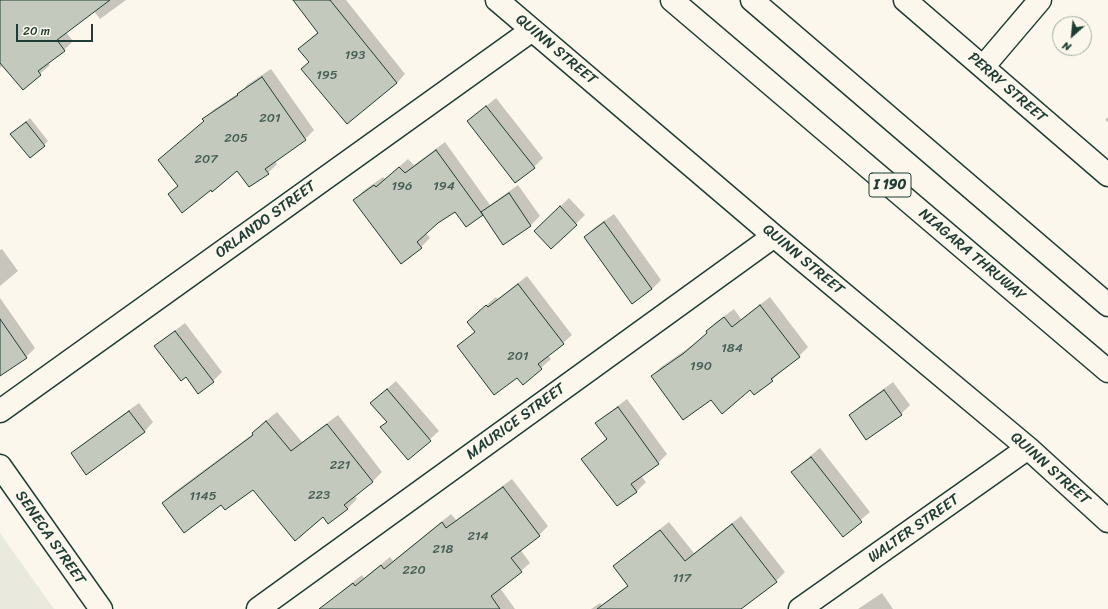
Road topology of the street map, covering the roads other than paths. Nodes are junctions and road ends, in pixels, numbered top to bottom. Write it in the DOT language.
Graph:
graph roads {
  1 [pos="497,0"];
  2 [pos="672,0"];
  3 [pos="752,0"];
  4 [pos="905,0"];
  5 [pos="1040,0"];
  6 [pos="532,30"];
  7 [pos="983,67"];
  8 [pos="1108,175"];
  9 [pos="774,236"];
  10 [pos="1108,305"];
  11 [pos="1108,371"];
  12 [pos="0,411"];
  13 [pos="1028,448"];
  14 [pos="0,466"];
  15 [pos="1108,521"];
  16 [pos="101,609"];
  17 [pos="258,609"];
  18 [pos="800,609"];
  1 -- 6 [label="main road, QUINN STREET"];
  2 -- 11 [label="main road, NIAGARA THRUWAY / I 190"];
  3 -- 10 [label="main road"];
  4 -- 7 [label="main road, PERRY STREET"];
  5 -- 7 [label="main road"];
  6 -- 9 [label="main road, QUINN STREET"];
  6 -- 12 [label="main road, ORLANDO STREET"];
  7 -- 8 [label="main road, PERRY STREET"];
  9 -- 13 [label="main road, QUINN STREET"];
  9 -- 17 [label="main road, MAURICE STREET"];
  13 -- 15 [label="main road, QUINN STREET"];
  13 -- 18 [label="main road, WALTER STREET"];
  14 -- 16 [label="main road, SENECA STREET"];
}
